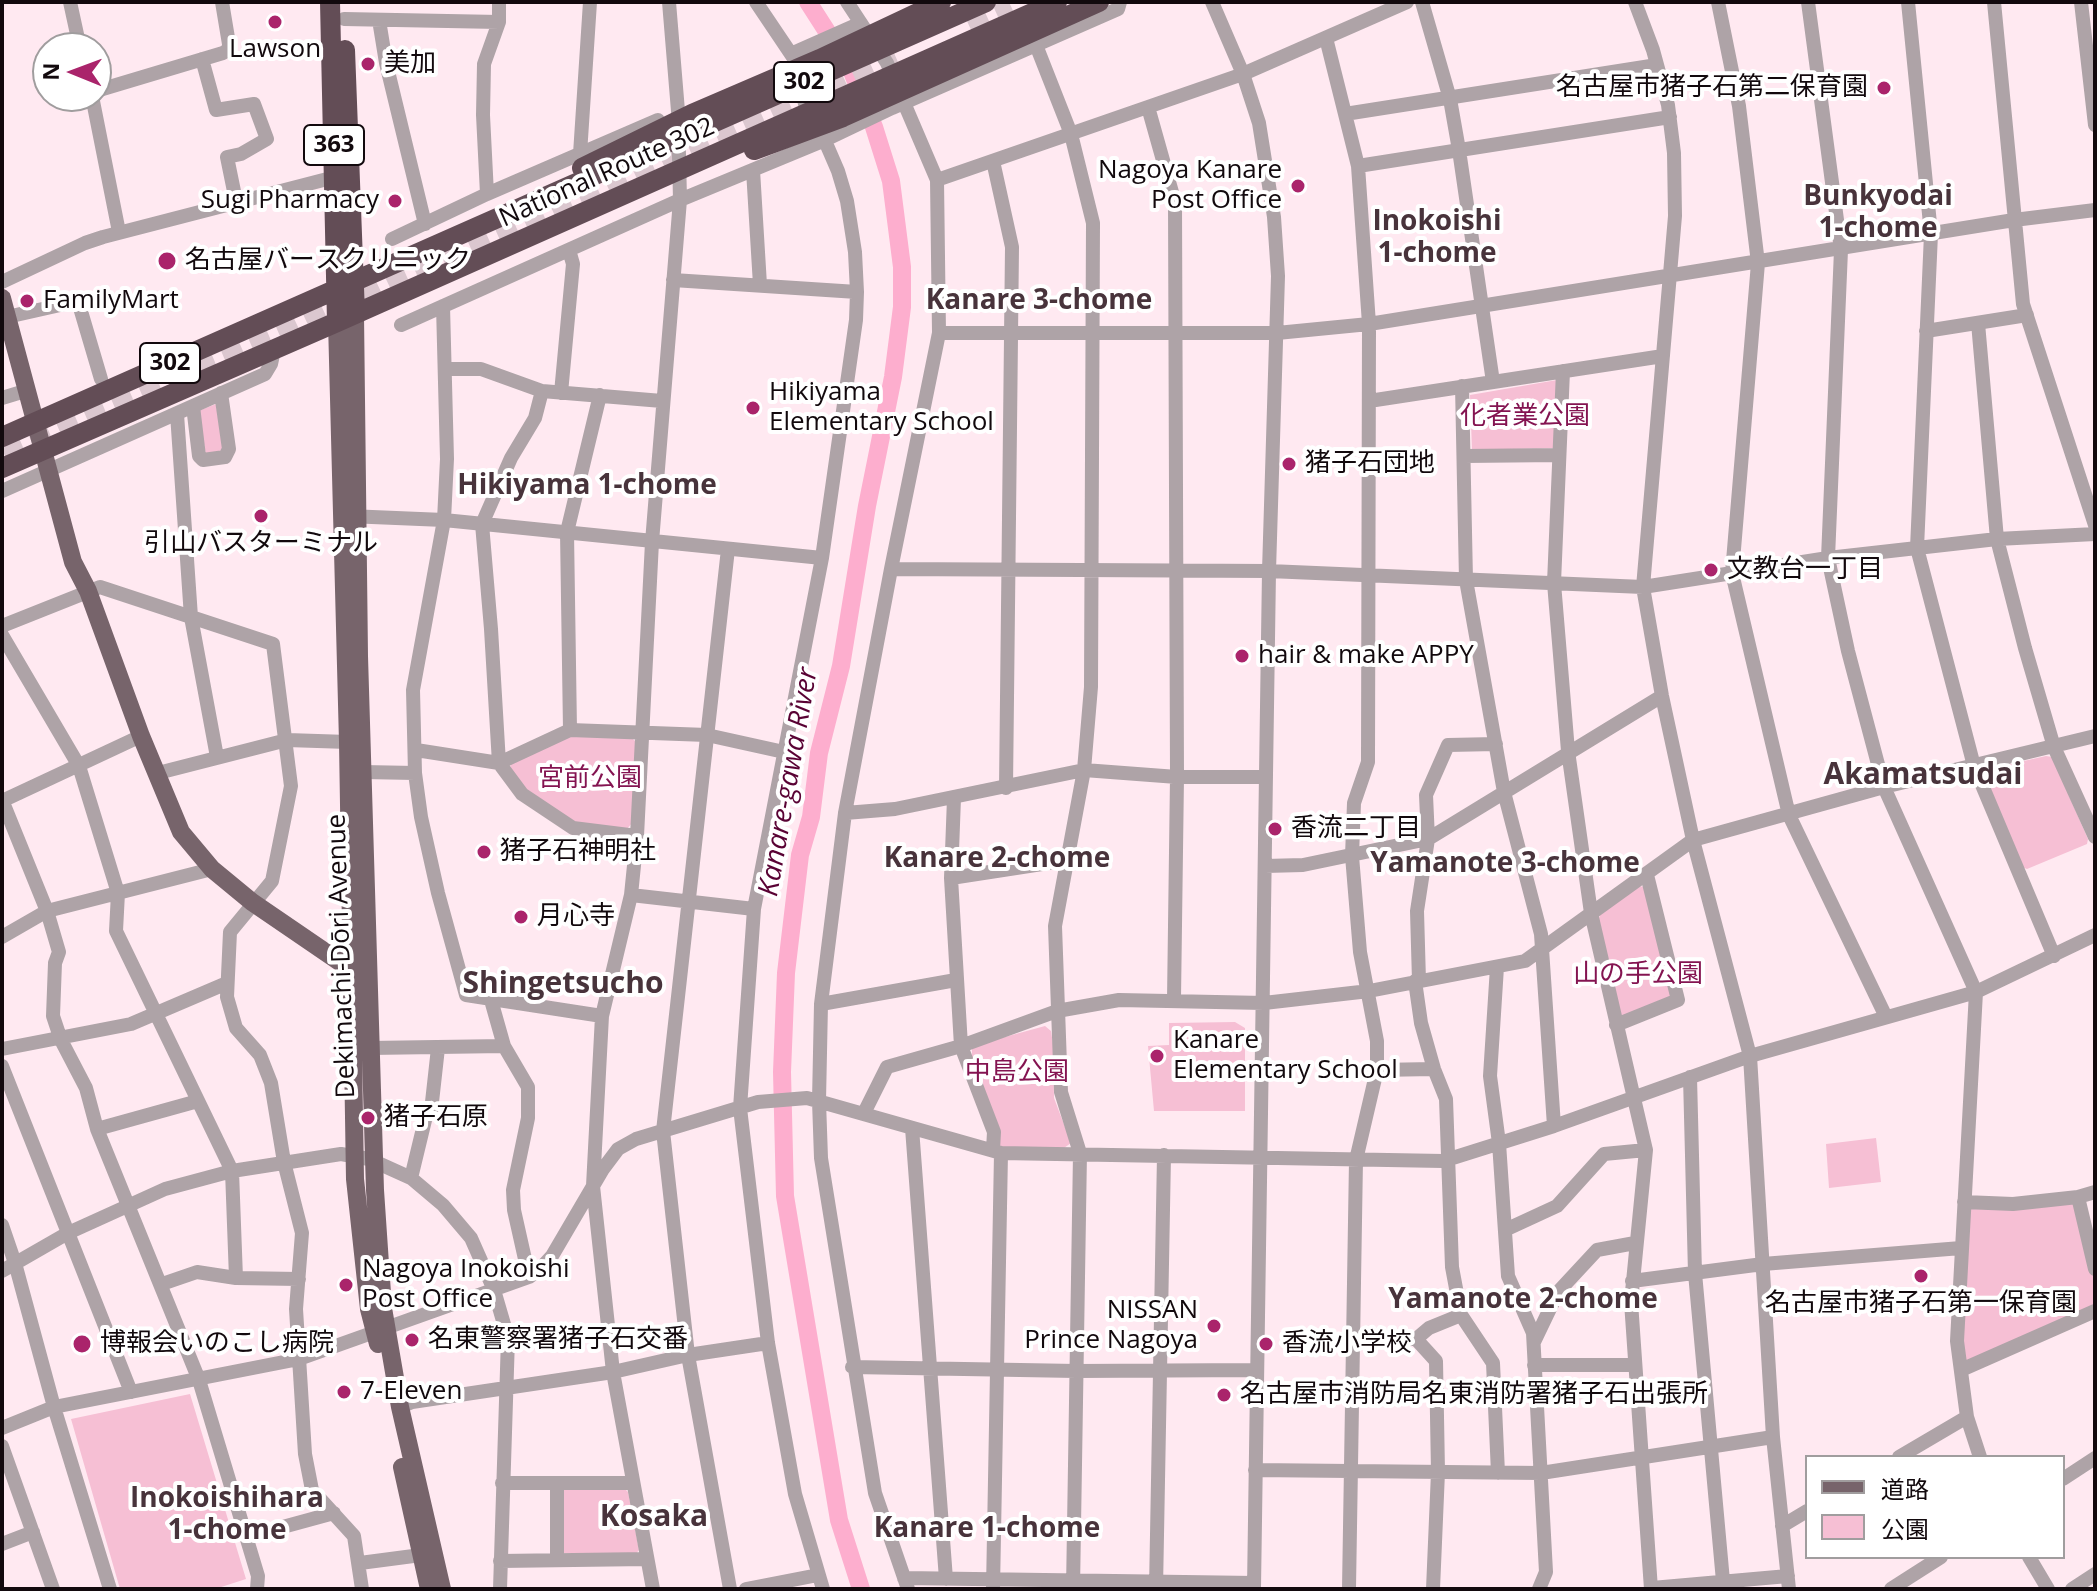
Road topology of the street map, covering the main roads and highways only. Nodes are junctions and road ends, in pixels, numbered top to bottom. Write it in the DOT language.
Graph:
graph roads {
  1 [pos="330,2"];
  2 [pos="986,2"];
  3 [pos="1057,2"];
  4 [pos="1099,2"];
  5 [pos="917,8"];
  6 [pos="344,11"];
  7 [pos="941,12"];
  8 [pos="914,75"];
  9 [pos="670,127"];
  10 [pos="344,284"];
  11 [pos="2,298"];
  12 [pos="346,318"];
  13 [pos="2,437"];
  14 [pos="2,468"];
  15 [pos="351,516"];
  16 [pos="353,971"];
  17 [pos="365,1158"];
  18 [pos="381,1330"];
  19 [pos="429,1589"];
  20 [pos="442,1589"];
  1 -- 10 [label="highway, 363"];
  2 -- 7 [label="highway, National Route 302 / 302"];
  3 -- 8 [label="highway, National Route 302 / 302"];
  4 -- 8 [label="highway"];
  5 -- 7 [label="highway"];
  5 -- 9 [label="highway"];
  6 -- 10 [label="highway, 363"];
  7 -- 9 [label="highway, National Route 302 / 302"];
  8 -- 12 [label="highway, National Route 302 / 302"];
  9 -- 10 [label="highway, National Route 302 / 302"];
  10 -- 12 [label="highway, 363"];
  10 -- 13 [label="highway, National Route 302 / 302"];
  11 -- 16 [label="main road"];
  12 -- 14 [label="highway, National Route 302 / 302"];
  12 -- 15 [label="main road, Dekimachi-Dōri Avenue"];
  15 -- 16 [label="main road, Dekimachi-Dōri Avenue"];
  15 -- 17 [label="main road, Dekimachi-Dōri Avenue"];
  16 -- 17 [label="main road, Dekimachi-Dōri Avenue"];
  17 -- 18 [label="main road, Dekimachi-Dōri Avenue"];
  17 -- 18 [label="main road, Dekimachi-Dōri Avenue"];
  18 -- 19 [label="main road, Dekimachi-Dōri Avenue"];
  18 -- 20 [label="main road, Dekimachi-Dōri Avenue"];
}
